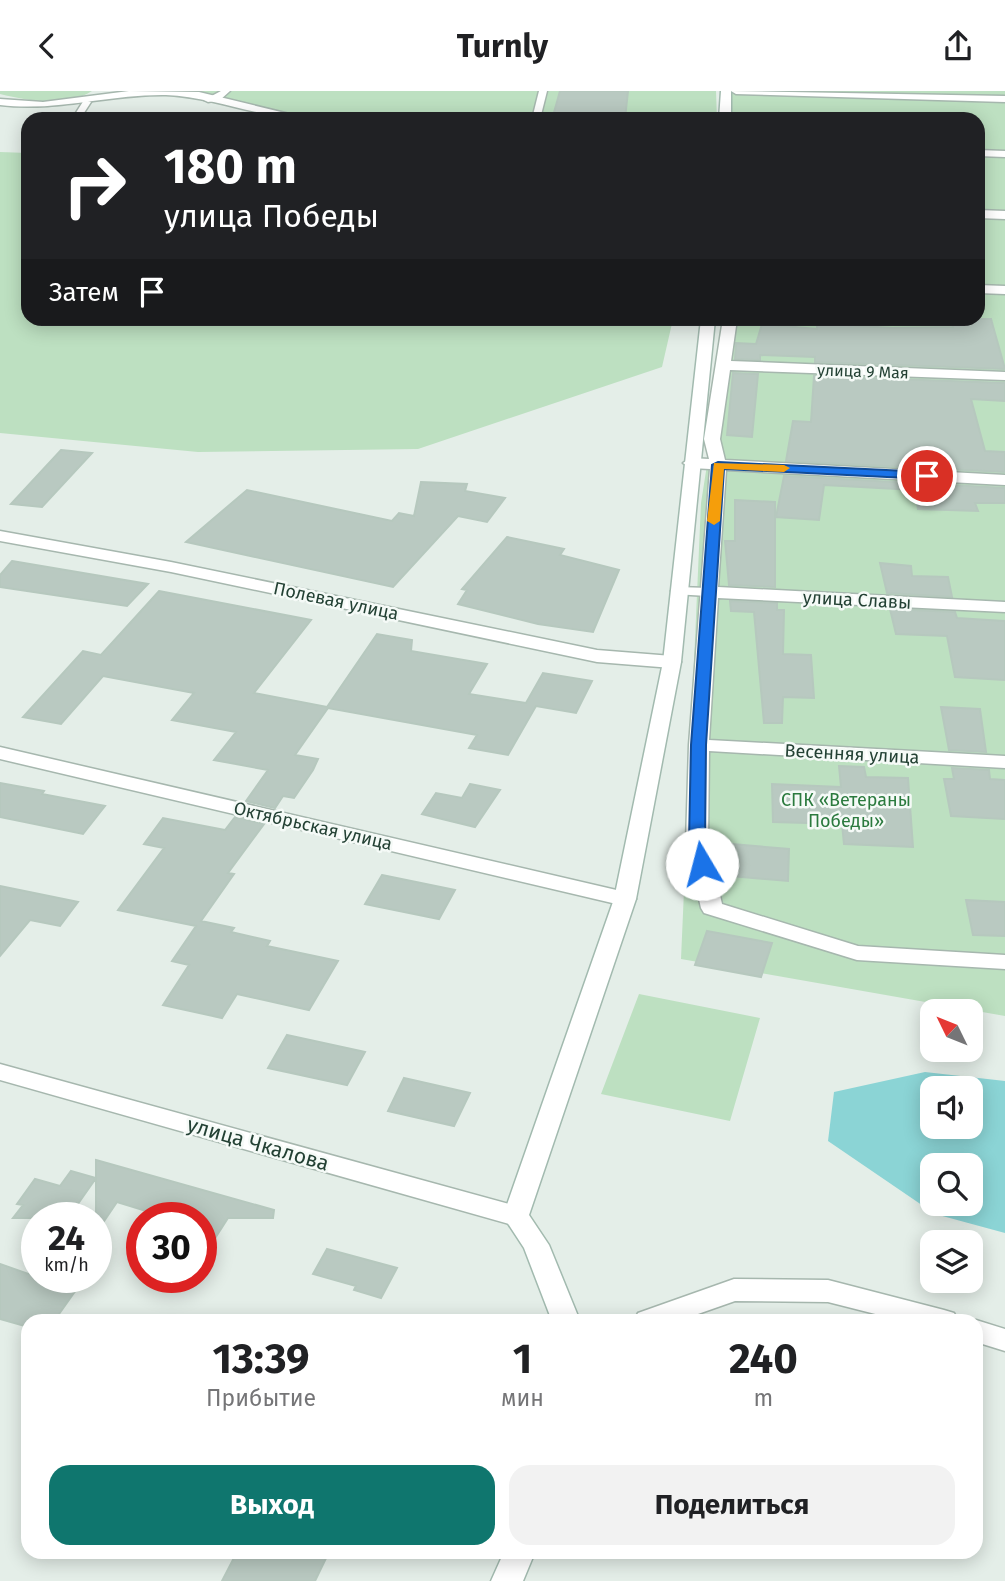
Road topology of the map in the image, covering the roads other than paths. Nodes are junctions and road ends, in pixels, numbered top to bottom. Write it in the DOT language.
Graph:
graph roads {
  1 [pos="226,91"];
  2 [pos="543,91"];
  3 [pos="726,91"];
  4 [pos="736,91"];
  5 [pos="1005,99"];
  6 [pos="208,100"];
  7 [pos="0,102"];
  8 [pos="87,102"];
  9 [pos="81,112"];
  10 [pos="269,112"];
  11 [pos="538,112"];
  12 [pos="725,112"];
  13 [pos="985,153"];
  14 [pos="1005,154"];
  15 [pos="985,214"];
  16 [pos="1005,215"];
  17 [pos="985,289"];
  18 [pos="1005,290"];
  19 [pos="707,326"];
  20 [pos="729,326"];
  21 [pos="721,365"];
  22 [pos="1005,376"];
  23 [pos="691,463"];
  24 [pos="718,465"];
  25 [pos="1005,480"];
  26 [pos="0,535"];
  27 [pos="678,591"];
  28 [pos="708,592"];
  29 [pos="1005,607"];
  30 [pos="672,662"];
  31 [pos="699,745"];
  32 [pos="0,754"];
  33 [pos="1005,762"];
  34 [pos="625,898"];
  35 [pos="1005,962"];
  36 [pos="0,1072"];
  37 [pos="516,1216"];
  38 [pos="563,1314"];
  39 [pos="667,1314"];
  40 [pos="917,1314"];
  41 [pos="983,1333"];
  42 [pos="1005,1340"];
  43 [pos="517,1559"];
  44 [pos="507,1581"];
  1 -- 6 [label="lane"];
  2 -- 11 [label="lane"];
  3 -- 12 [label="street"];
  4 -- 5 [label="street"];
  6 -- 8 [label="street"];
  6 -- 10 [label="street"];
  7 -- 8 [label="street"];
  8 -- 9 [label="lane"];
  13 -- 14 [label="street"];
  15 -- 16 [label="street"];
  17 -- 18 [label="street"];
  19 -- 23 [label="street"];
  20 -- 21 [label="street"];
  21 -- 22 [label="street, улица 9 Мая"];
  21 -- 24 [label="street"];
  23 -- 24 [label="street"];
  23 -- 27 [label="street"];
  24 -- 25 [label="street"];
  24 -- 28 [label="street"];
  26 -- 30 [label="street, Полевая улица"];
  27 -- 28 [label="lane"];
  27 -- 30 [label="street"];
  28 -- 29 [label="street, улица Славы"];
  28 -- 31 [label="street"];
  30 -- 34 [label="street"];
  31 -- 33 [label="street, Весенняя улица"];
  31 -- 35 [label="street"];
  32 -- 34 [label="street, Октябрьская улица"];
  34 -- 37 [label="street"];
  36 -- 37 [label="street, улица Чкалова"];
  37 -- 38 [label="street"];
  39 -- 40 [label="street"];
  41 -- 42 [label="street"];
  43 -- 44 [label="street"];
}
